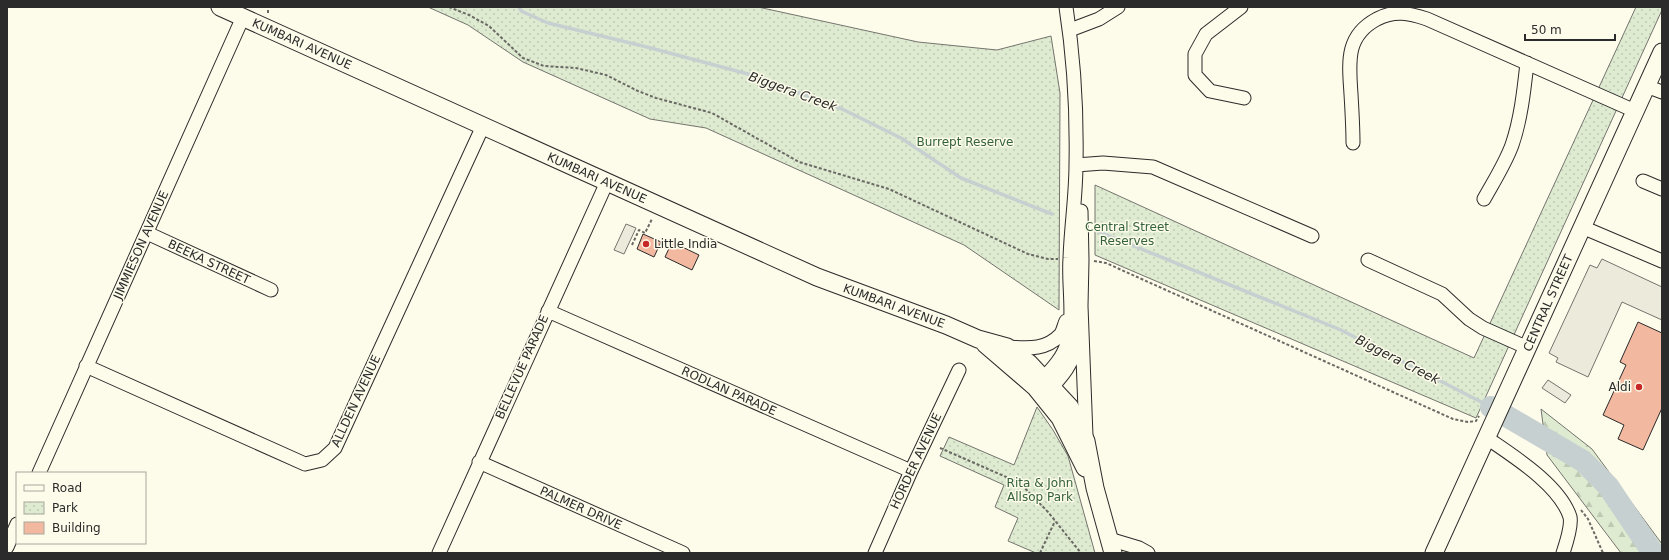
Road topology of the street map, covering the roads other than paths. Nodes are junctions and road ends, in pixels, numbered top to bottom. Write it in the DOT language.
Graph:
graph roads {
  1 [pos="220,7"];
  2 [pos="1066,7"];
  3 [pos="1118,7"];
  4 [pos="1241,7"];
  5 [pos="243,17"];
  6 [pos="1070,30"];
  7 [pos="1662,52"];
  8 [pos="1527,63"];
  9 [pos="1654,89"];
  10 [pos="1244,98"];
  11 [pos="1635,111"];
  12 [pos="483,126"];
  13 [pos="1353,143"];
  14 [pos="1076,165"];
  15 [pos="1643,181"];
  16 [pos="607,182"];
  17 [pos="1662,189"];
  18 [pos="1484,199"];
  19 [pos="1582,227"];
  20 [pos="147,233"];
  21 [pos="1312,236"];
  22 [pos="1368,260"];
  23 [pos="1662,261"];
  24 [pos="271,290"];
  25 [pos="1076,305"];
  26 [pos="548,311"];
  27 [pos="978,339"];
  28 [pos="1007,347"];
  29 [pos="1528,348"];
  30 [pos="86,366"];
  31 [pos="958,370"];
  32 [pos="1043,387"];
  33 [pos="1487,438"];
  34 [pos="1086,442"];
  35 [pos="479,462"];
  36 [pos="911,471"];
  37 [pos="39,472"];
  38 [pos="1095,488"];
  39 [pos="16,526"];
  40 [pos="1111,546"];
  41 [pos="7,547"];
  42 [pos="439,553"];
  43 [pos="682,553"];
  44 [pos="875,553"];
  45 [pos="1148,553"];
  46 [pos="1434,553"];
  47 [pos="1564,553"];
  1 -- 5 [label="main road, KUMBARI AVENUE"];
  2 -- 6 [label="street"];
  3 -- 6 [label="street"];
  4 -- 10 [label="street"];
  5 -- 12 [label="main road, KUMBARI AVENUE"];
  5 -- 20 [label="street, JIMMIESON AVENUE"];
  6 -- 14 [label="street"];
  7 -- 9 [label="main road, CENTRAL STREET"];
  8 -- 11 [label="street"];
  8 -- 13 [label="street"];
  8 -- 18 [label="street"];
  9 -- 11 [label="main road, CENTRAL STREET"];
  11 -- 19 [label="main road, CENTRAL STREET"];
  12 -- 16 [label="main road, KUMBARI AVENUE"];
  12 -- 30 [label="street, ALLDEN AVENUE"];
  14 -- 21 [label="street"];
  14 -- 25 [label="street"];
  15 -- 17 [label="street"];
  16 -- 26 [label="street, BELLEVUE PARADE"];
  16 -- 27 [label="main road, KUMBARI AVENUE"];
  19 -- 23 [label="street"];
  19 -- 29 [label="main road, CENTRAL STREET"];
  20 -- 24 [label="street, BEEKA STREET"];
  20 -- 30 [label="street, JIMMIESON AVENUE"];
  22 -- 29 [label="street"];
  25 -- 28 [label="street"];
  25 -- 32 [label="street"];
  25 -- 34 [label="street"];
  26 -- 35 [label="street, BELLEVUE PARADE"];
  26 -- 36 [label="street, RODLAN PARADE"];
  27 -- 28 [label="main road, KUMBARI AVENUE"];
  27 -- 32 [label="main road, KUMBARI AVENUE"];
  28 -- 32 [label="main road, KUMBARI AVENUE"];
  29 -- 33 [label="main road, CENTRAL STREET"];
  30 -- 37 [label="street, JIMMIESON AVENUE"];
  31 -- 36 [label="street, HORDER AVENUE"];
  32 -- 34 [label="main road"];
  32 -- 38 [label="main road"];
  33 -- 46 [label="main road, CENTRAL STREET"];
  33 -- 47 [label="street"];
  34 -- 38 [label="main road"];
  35 -- 42 [label="street, BELLEVUE PARADE"];
  35 -- 43 [label="street, PALMER DRIVE"];
  36 -- 44 [label="street, HORDER AVENUE"];
  38 -- 40 [label="main road"];
  39 -- 41 [label="street"];
  40 -- 45 [label="street"];
}
